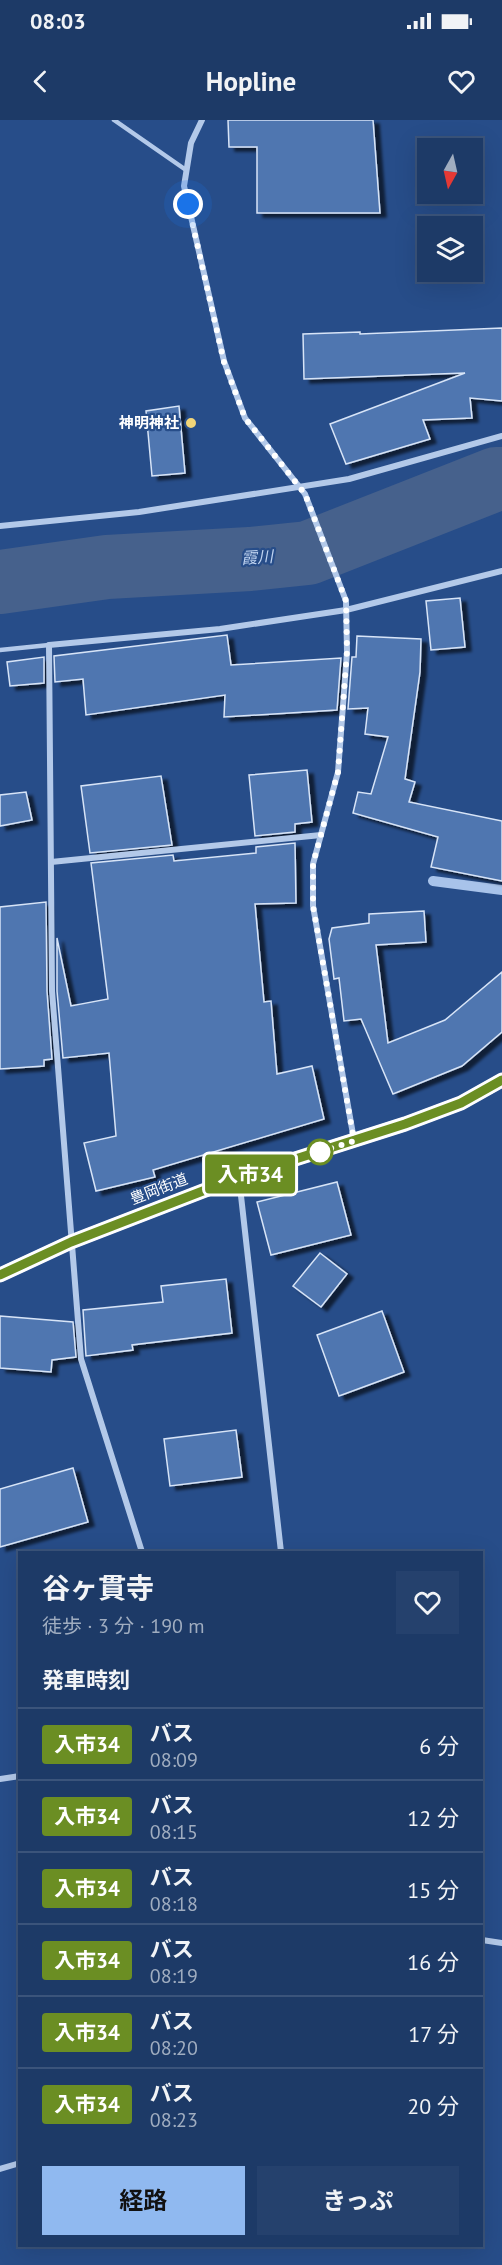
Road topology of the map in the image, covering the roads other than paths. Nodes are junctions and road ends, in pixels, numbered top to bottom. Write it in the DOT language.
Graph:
graph roads {
  1 [pos="114,120"];
  2 [pos="202,120"];
  3 [pos="186,170"];
  4 [pos="502,436"];
  5 [pos="300,487"];
  6 [pos="0,526"];
  7 [pos="502,571"];
  8 [pos="346,610"];
  9 [pos="49,645"];
  10 [pos="0,650"];
  11 [pos="321,836"];
  12 [pos="51,862"];
  13 [pos="502,1080"];
  14 [pos="354,1141"];
  15 [pos="239,1177"];
  16 [pos="71,1242"];
  17 [pos="0,1275"];
  18 [pos="142,1551"];
  19 [pos="281,1551"];
  20 [pos="18,1776"];
  21 [pos="0,1779"];
  22 [pos="483,1940"];
  23 [pos="502,1943"];
  24 [pos="18,2164"];
  25 [pos="0,2169"];
  1 -- 3 [label="lane"];
  2 -- 3 [label="street"];
  3 -- 5 [label="street"];
  4 -- 5 [label="street"];
  5 -- 6 [label="street"];
  5 -- 8 [label="street"];
  7 -- 8 [label="street"];
  8 -- 9 [label="street"];
  8 -- 11 [label="street"];
  9 -- 10 [label="lane"];
  9 -- 12 [label="street"];
  11 -- 12 [label="street"];
  11 -- 14 [label="street"];
  12 -- 16 [label="street"];
  13 -- 14 [label="main road, 豊岡街道"];
  14 -- 15 [label="main road, 豊岡街道"];
  15 -- 16 [label="main road, 豊岡街道"];
  15 -- 19 [label="street"];
  16 -- 17 [label="main road, 豊岡街道"];
  16 -- 18 [label="street"];
  20 -- 21 [label="street"];
  22 -- 23 [label="street"];
  24 -- 25 [label="street"];
}
